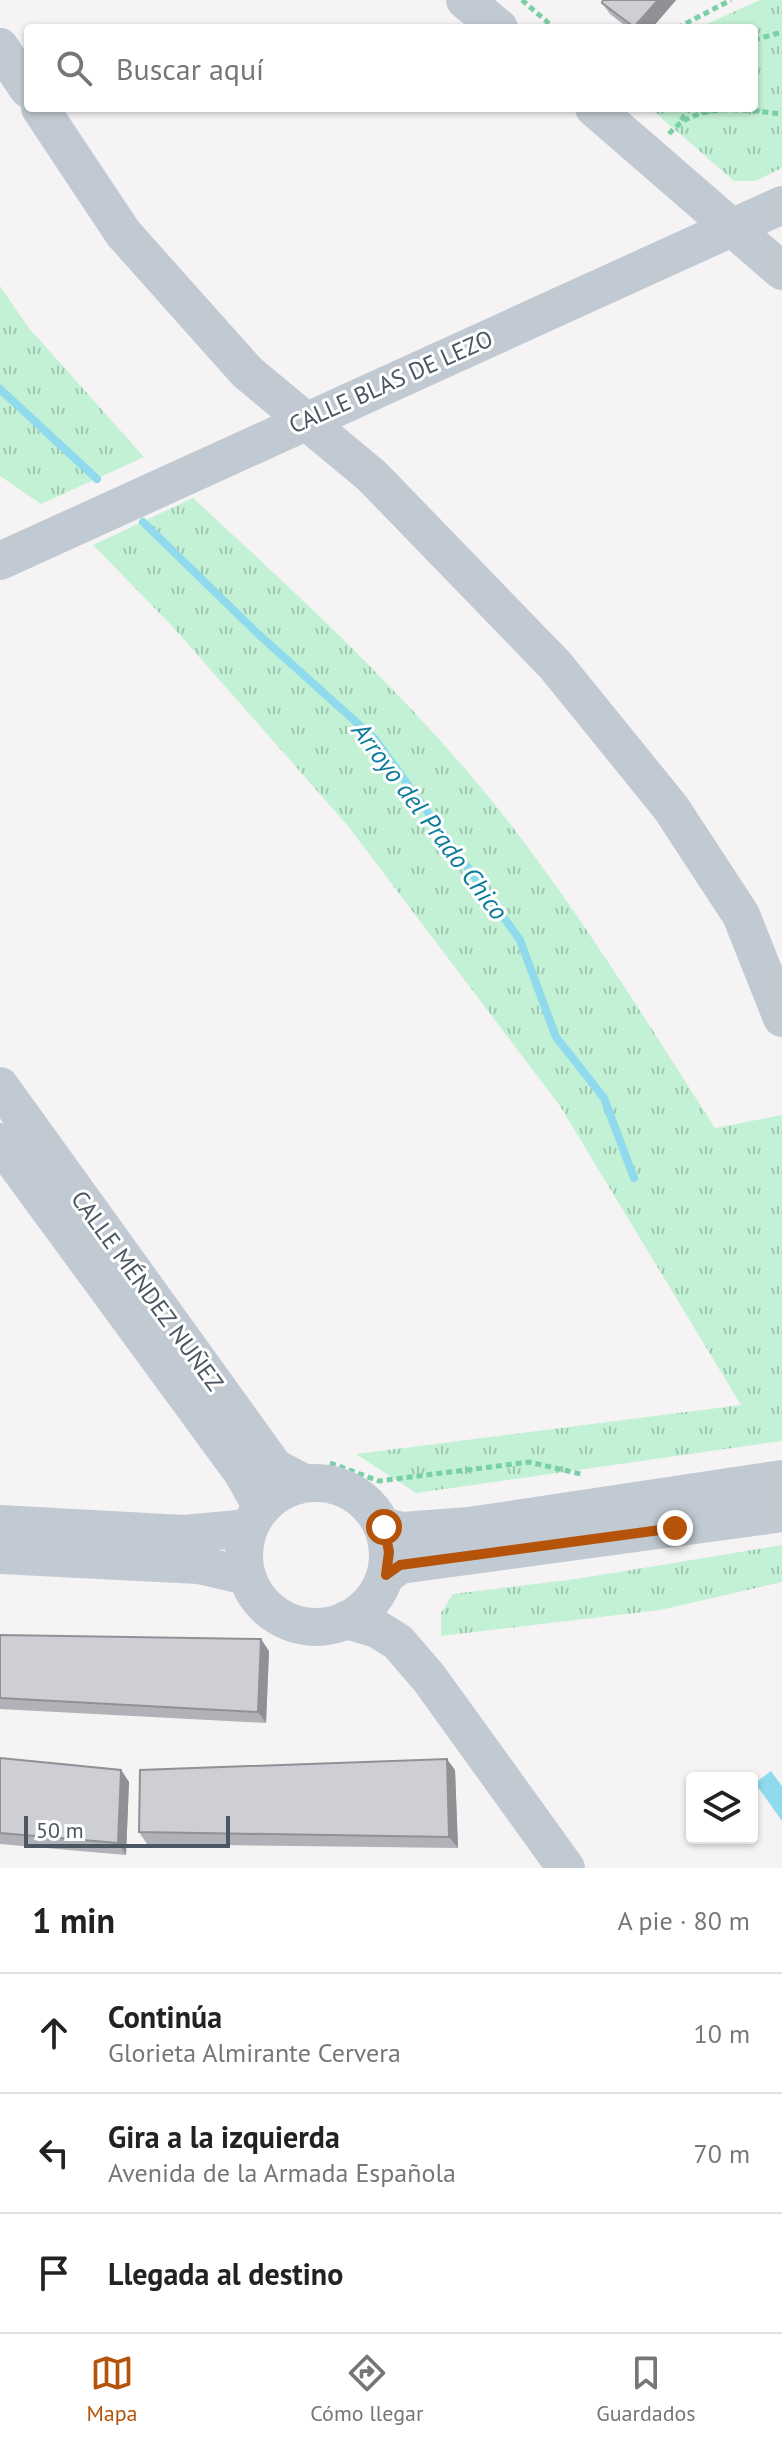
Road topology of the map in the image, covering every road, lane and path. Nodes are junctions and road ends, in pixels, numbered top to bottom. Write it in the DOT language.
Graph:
graph roads {
  1 [pos="465,0"];
  2 [pos="522,0"];
  3 [pos="731,0"];
  4 [pos="494,24"];
  5 [pos="549,24"];
  6 [pos="685,24"];
  7 [pos="782,32"];
  8 [pos="758,39"];
  9 [pos="0,47"];
  10 [pos="24,83"];
  11 [pos="43,112"];
  12 [pos="599,112"];
  13 [pos="687,112"];
  14 [pos="712,112"];
  15 [pos="751,112"];
  16 [pos="782,114"];
  17 [pos="680,120"];
  18 [pos="651,156"];
  19 [pos="782,205"];
  20 [pos="735,226"];
  21 [pos="782,271"];
  22 [pos="305,421"];
  23 [pos="0,561"];
  24 [pos="782,1018"];
  25 [pos="0,1086"];
  26 [pos="0,1142"];
  27 [pos="314,1472"];
  28 [pos="571,1474"];
  29 [pos="782,1479"];
  30 [pos="782,1513"];
  31 [pos="255,1518"];
  32 [pos="0,1524"];
  33 [pos="384,1527"];
  34 [pos="0,1555"];
  35 [pos="386,1575"];
  36 [pos="247,1576"];
  37 [pos="346,1620"];
  38 [pos="566,1868"];
  1 -- 4 [label="street"];
  2 -- 5 [label="path"];
  3 -- 6 [label="path"];
  7 -- 8 [label="path"];
  9 -- 10 [label="street"];
  11 -- 22 [label="street"];
  12 -- 18 [label="street"];
  13 -- 17 [label="path"];
  14 -- 17 [label="path"];
  15 -- 16 [label="path"];
  17 -- 18 [label="path"];
  18 -- 20 [label="street"];
  19 -- 20 [label="street, CALLE BLAS DE LEZO"];
  20 -- 21 [label="street"];
  20 -- 22 [label="street, CALLE BLAS DE LEZO"];
  22 -- 23 [label="street, CALLE BLAS DE LEZO"];
  22 -- 24 [label="street"];
  25 -- 27 [label="street, CALLE MÉNDEZ NUÑEZ"];
  26 -- 31 [label="street, CALLE MÉNDEZ NUÑEZ"];
  27 -- 28 [label="path"];
  27 -- 31 [label="street"];
  27 -- 33 [label="street"];
  29 -- 33 [label="street"];
  30 -- 35 [label="street"];
  31 -- 32 [label="street"];
  31 -- 36 [label="street"];
  33 -- 35 [label="street"];
  34 -- 36 [label="street"];
  35 -- 37 [label="street"];
  36 -- 37 [label="street"];
  37 -- 38 [label="street"];
}
